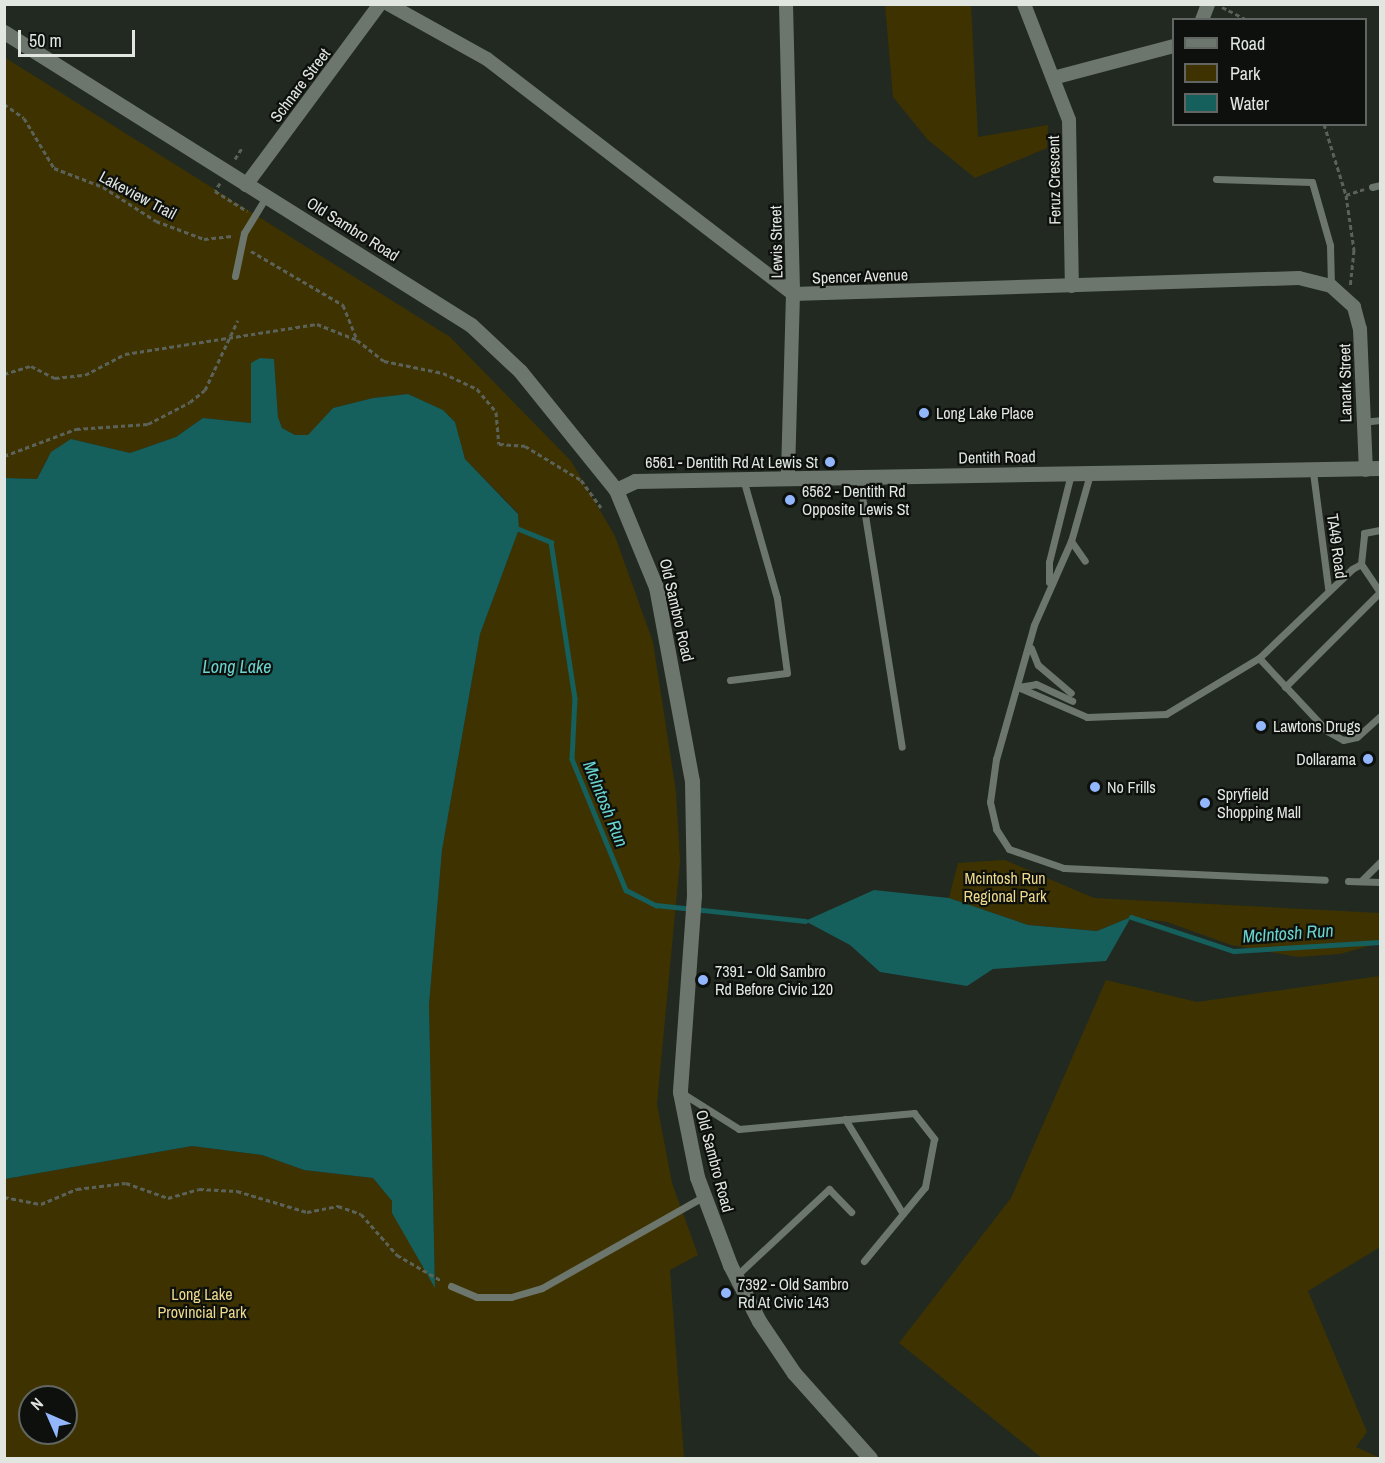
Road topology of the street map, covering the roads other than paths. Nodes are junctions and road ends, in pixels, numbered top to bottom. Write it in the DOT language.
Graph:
graph roads {
  1 [pos="380,4"];
  2 [pos="388,4"];
  3 [pos="786,4"];
  4 [pos="1024,4"];
  5 [pos="4,32"];
  6 [pos="1172,46"];
  7 [pos="1053,78"];
  8 [pos="1216,179"];
  9 [pos="246,185"];
  10 [pos="1380,185"];
  11 [pos="1372,187"];
  12 [pos="266,197"];
  13 [pos="235,276"];
  14 [pos="1072,286"];
  15 [pos="1331,286"];
  16 [pos="794,294"];
  17 [pos="1348,299"];
  18 [pos="1380,420"];
  19 [pos="1362,422"];
  20 [pos="1373,469"];
  21 [pos="1313,472"];
  22 [pos="1071,474"];
  23 [pos="1090,474"];
  24 [pos="860,477"];
  25 [pos="788,478"];
  26 [pos="743,479"];
  27 [pos="616,490"];
  28 [pos="1380,530"];
  29 [pos="1071,541"];
  30 [pos="1085,561"];
  31 [pos="1360,564"];
  32 [pos="1049,582"];
  33 [pos="1328,588"];
  34 [pos="1380,592"];
  35 [pos="1031,648"];
  36 [pos="1259,658"];
  37 [pos="730,680"];
  38 [pos="1018,687"];
  39 [pos="1285,687"];
  40 [pos="1071,693"];
  41 [pos="1072,701"];
  42 [pos="1380,716"];
  43 [pos="902,747"];
  44 [pos="1380,862"];
  45 [pos="1325,880"];
  46 [pos="1348,881"];
  47 [pos="1361,881"];
  48 [pos="1380,882"];
  49 [pos="680,1092"];
  50 [pos="845,1119"];
  51 [pos="703,1197"];
  52 [pos="851,1212"];
  53 [pos="903,1214"];
  54 [pos="864,1261"];
  55 [pos="735,1277"];
  56 [pos="451,1286"];
  57 [pos="870,1458"];
  1 -- 9 [label="street, Schnare Street"];
  2 -- 16 [label="street, Spencer Avenue"];
  3 -- 16 [label="street, Lewis Street"];
  4 -- 7 [label="street, Feruz Crescent"];
  5 -- 9 [label="main road, Old Sambro Road"];
  6 -- 7 [label="street"];
  7 -- 14 [label="street, Feruz Crescent"];
  8 -- 15 [label="lane"];
  9 -- 12 [label="main road, Old Sambro Road"];
  10 -- 11 [label="lane"];
  12 -- 13 [label="lane"];
  12 -- 27 [label="main road, Old Sambro Road"];
  14 -- 15 [label="street, Spencer Avenue"];
  14 -- 16 [label="street, Spencer Avenue"];
  15 -- 17 [label="street, Spencer Avenue"];
  16 -- 25 [label="street, Lewis Street"];
  17 -- 19 [label="street, Lanark Street"];
  18 -- 19 [label="lane"];
  19 -- 20 [label="street, Lanark Street"];
  20 -- 21 [label="main road, Dentith Road"];
  21 -- 23 [label="main road, Dentith Road"];
  21 -- 33 [label="lane, TA49 Road"];
  22 -- 23 [label="main road, Dentith Road"];
  22 -- 24 [label="main road, Dentith Road"];
  22 -- 32 [label="lane"];
  23 -- 29 [label="lane"];
  24 -- 25 [label="main road, Dentith Road"];
  24 -- 43 [label="lane"];
  25 -- 26 [label="main road, Dentith Road"];
  26 -- 27 [label="main road, Dentith Road"];
  26 -- 37 [label="lane"];
  27 -- 49 [label="main road, Old Sambro Road"];
  28 -- 31 [label="lane"];
  29 -- 30 [label="lane"];
  29 -- 32 [label="lane"];
  31 -- 33 [label="lane, TA49 Road"];
  31 -- 34 [label="lane, TA49 Road"];
  32 -- 35 [label="lane"];
  33 -- 36 [label="lane"];
  34 -- 39 [label="lane"];
  35 -- 38 [label="lane"];
  35 -- 40 [label="lane"];
  36 -- 38 [label="lane"];
  36 -- 39 [label="lane"];
  38 -- 41 [label="lane"];
  38 -- 45 [label="lane"];
  39 -- 42 [label="lane"];
  44 -- 47 [label="lane"];
  46 -- 47 [label="lane"];
  47 -- 48 [label="lane"];
  49 -- 50 [label="lane"];
  49 -- 51 [label="main road, Old Sambro Road"];
  50 -- 53 [label="lane"];
  50 -- 53 [label="lane"];
  51 -- 55 [label="main road, Old Sambro Road"];
  51 -- 56 [label="lane"];
  52 -- 55 [label="lane"];
  53 -- 54 [label="lane"];
  55 -- 57 [label="main road, Old Sambro Road"];
}
